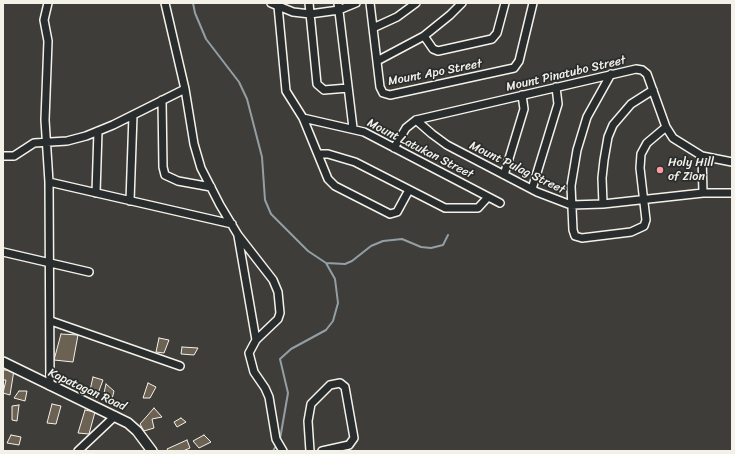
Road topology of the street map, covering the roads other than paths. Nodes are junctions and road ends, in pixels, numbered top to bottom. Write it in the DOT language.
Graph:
graph roads {
  1 [pos="48,3"];
  2 [pos="165,3"];
  3 [pos="271,3"];
  4 [pos="309,3"];
  5 [pos="356,3"];
  6 [pos="370,3"];
  7 [pos="416,3"];
  8 [pos="462,3"];
  9 [pos="505,3"];
  10 [pos="533,3"];
  11 [pos="278,6"];
  12 [pos="339,7"];
  13 [pos="310,14"];
  14 [pos="373,28"];
  15 [pos="424,36"];
  16 [pos="377,61"];
  17 [pos="611,74"];
  18 [pos="556,87"];
  19 [pos="185,88"];
  20 [pos="348,88"];
  21 [pos="653,90"];
  22 [pos="522,95"];
  23 [pos="162,100"];
  24 [pos="133,115"];
  25 [pos="303,118"];
  26 [pos="416,120"];
  27 [pos="666,127"];
  28 [pos="352,128"];
  29 [pos="98,132"];
  30 [pos="46,143"];
  31 [pos="394,148"];
  32 [pos="318,154"];
  33 [pos="3,156"];
  34 [pos="702,156"];
  35 [pos="732,162"];
  36 [pos="504,175"];
  37 [pos="49,182"];
  38 [pos="211,187"];
  39 [pos="532,189"];
  40 [pos="409,190"];
  41 [pos="96,193"];
  42 [pos="703,193"];
  43 [pos="732,193"];
  44 [pos="488,197"];
  45 [pos="644,199"];
  46 [pos="130,201"];
  47 [pos="500,204"];
  48 [pos="603,204"];
  49 [pos="571,205"];
  50 [pos="232,224"];
  51 [pos="238,235"];
  52 [pos="3,252"];
  53 [pos="50,263"];
  54 [pos="89,272"];
  55 [pos="50,321"];
  56 [pos="256,340"];
  57 [pos="3,362"];
  58 [pos="180,366"];
  59 [pos="50,386"];
  60 [pos="115,416"];
  61 [pos="78,451"];
  62 [pos="152,451"];
  63 [pos="283,451"];
  64 [pos="310,451"];
  65 [pos="322,451"];
  1 -- 30 [label="street"];
  2 -- 19 [label="street"];
  3 -- 11 [label="street"];
  4 -- 13 [label="street"];
  5 -- 12 [label="street"];
  6 -- 14 [label="street, Mount Apo Street"];
  7 -- 14 [label="street"];
  8 -- 15 [label="street"];
  9 -- 15 [label="street"];
  10 -- 16 [label="street, Mount Apo Street"];
  11 -- 13 [label="street"];
  11 -- 25 [label="street"];
  12 -- 13 [label="street"];
  12 -- 20 [label="street"];
  13 -- 20 [label="street"];
  14 -- 16 [label="street, Mount Apo Street"];
  15 -- 16 [label="street"];
  17 -- 18 [label="street, Mount Pinatubo Street"];
  17 -- 21 [label="street, Mount Pinatubo Street"];
  17 -- 49 [label="street"];
  18 -- 22 [label="street, Mount Pinatubo Street"];
  18 -- 39 [label="street"];
  19 -- 23 [label="street"];
  19 -- 38 [label="street"];
  20 -- 28 [label="street"];
  21 -- 27 [label="street, Mount Pinatubo Street"];
  21 -- 48 [label="street"];
  22 -- 26 [label="street, Mount Pinatubo Street"];
  22 -- 36 [label="street"];
  23 -- 24 [label="street"];
  23 -- 38 [label="street"];
  24 -- 29 [label="street"];
  24 -- 46 [label="street"];
  25 -- 28 [label="street, Mount Latukan Street"];
  25 -- 32 [label="street"];
  26 -- 31 [label="street"];
  26 -- 36 [label="street, Mount Pulag Street"];
  27 -- 34 [label="street, Mount Pinatubo Street"];
  27 -- 45 [label="street"];
  28 -- 31 [label="street, Mount Latukan Street"];
  29 -- 30 [label="street"];
  29 -- 41 [label="street"];
  30 -- 33 [label="street"];
  30 -- 37 [label="street"];
  31 -- 44 [label="street, Mount Latukan Street"];
  32 -- 40 [label="street"];
  32 -- 40 [label="street"];
  34 -- 35 [label="street, Mount Pinatubo Street"];
  34 -- 42 [label="street"];
  36 -- 39 [label="street, Mount Pulag Street"];
  37 -- 41 [label="street"];
  37 -- 53 [label="street"];
  38 -- 50 [label="street"];
  39 -- 49 [label="street, Mount Pulag Street"];
  40 -- 44 [label="street"];
  41 -- 46 [label="street"];
  42 -- 43 [label="street, Mount Pulag Street"];
  42 -- 45 [label="street, Mount Pulag Street"];
  44 -- 47 [label="street, Mount Latukan Street"];
  45 -- 48 [label="street, Mount Pulag Street"];
  45 -- 49 [label="street"];
  46 -- 50 [label="street"];
  48 -- 49 [label="street, Mount Pulag Street"];
  50 -- 51 [label="street"];
  51 -- 56 [label="street"];
  51 -- 56 [label="street"];
  52 -- 53 [label="street"];
  53 -- 54 [label="street"];
  53 -- 55 [label="street"];
  55 -- 58 [label="street"];
  55 -- 59 [label="street"];
  56 -- 63 [label="street"];
  57 -- 59 [label="main road, Kapatagan Road"];
  59 -- 60 [label="main road, Kapatagan Road"];
  60 -- 61 [label="street"];
  60 -- 62 [label="main road, Kapatagan Road"];
  64 -- 65 [label="street"];
}
